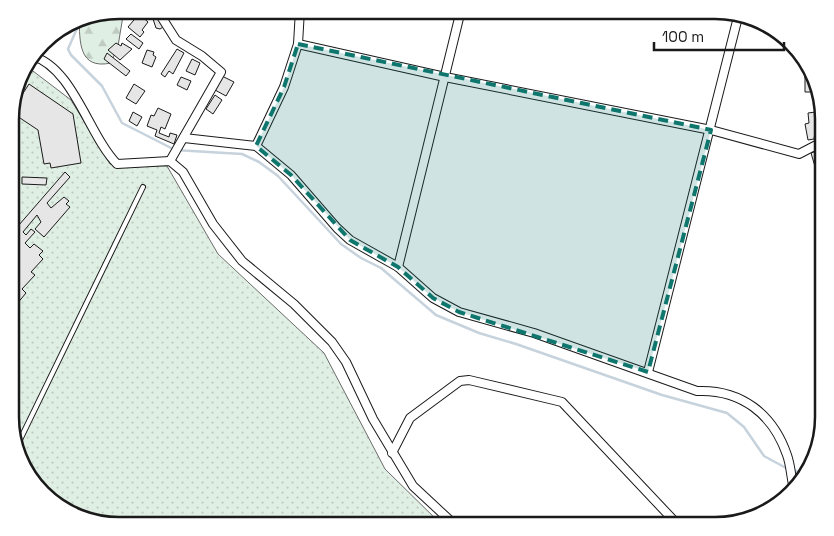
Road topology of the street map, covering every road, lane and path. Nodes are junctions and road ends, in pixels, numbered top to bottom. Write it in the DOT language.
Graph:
graph roads {
  1 [pos="163,19"];
  2 [pos="299,19"];
  3 [pos="459,19"];
  4 [pos="737,21"];
  5 [pos="298,44"];
  6 [pos="39,59"];
  7 [pos="445,77"];
  8 [pos="711,130"];
  9 [pos="184,138"];
  10 [pos="256,146"];
  11 [pos="815,146"];
  12 [pos="170,161"];
  13 [pos="143,187"];
  14 [pos="398,266"];
  15 [pos="648,372"];
  16 [pos="21,438"];
  17 [pos="392,453"];
  18 [pos="792,481"];
  19 [pos="446,517"];
  20 [pos="671,517"];
  1 -- 9 [label="street"];
  2 -- 5 [label="street"];
  3 -- 7 [label="street"];
  4 -- 8 [label="street"];
  5 -- 7 [label="street"];
  5 -- 10 [label="street"];
  6 -- 12 [label="street"];
  7 -- 8 [label="street"];
  7 -- 14 [label="street"];
  8 -- 11 [label="street"];
  8 -- 15 [label="street"];
  9 -- 10 [label="street"];
  9 -- 12 [label="street"];
  10 -- 14 [label="street"];
  12 -- 17 [label="street"];
  13 -- 16 [label="lane"];
  14 -- 15 [label="street"];
  15 -- 18 [label="street"];
  17 -- 19 [label="street"];
  17 -- 20 [label="street"];
}
